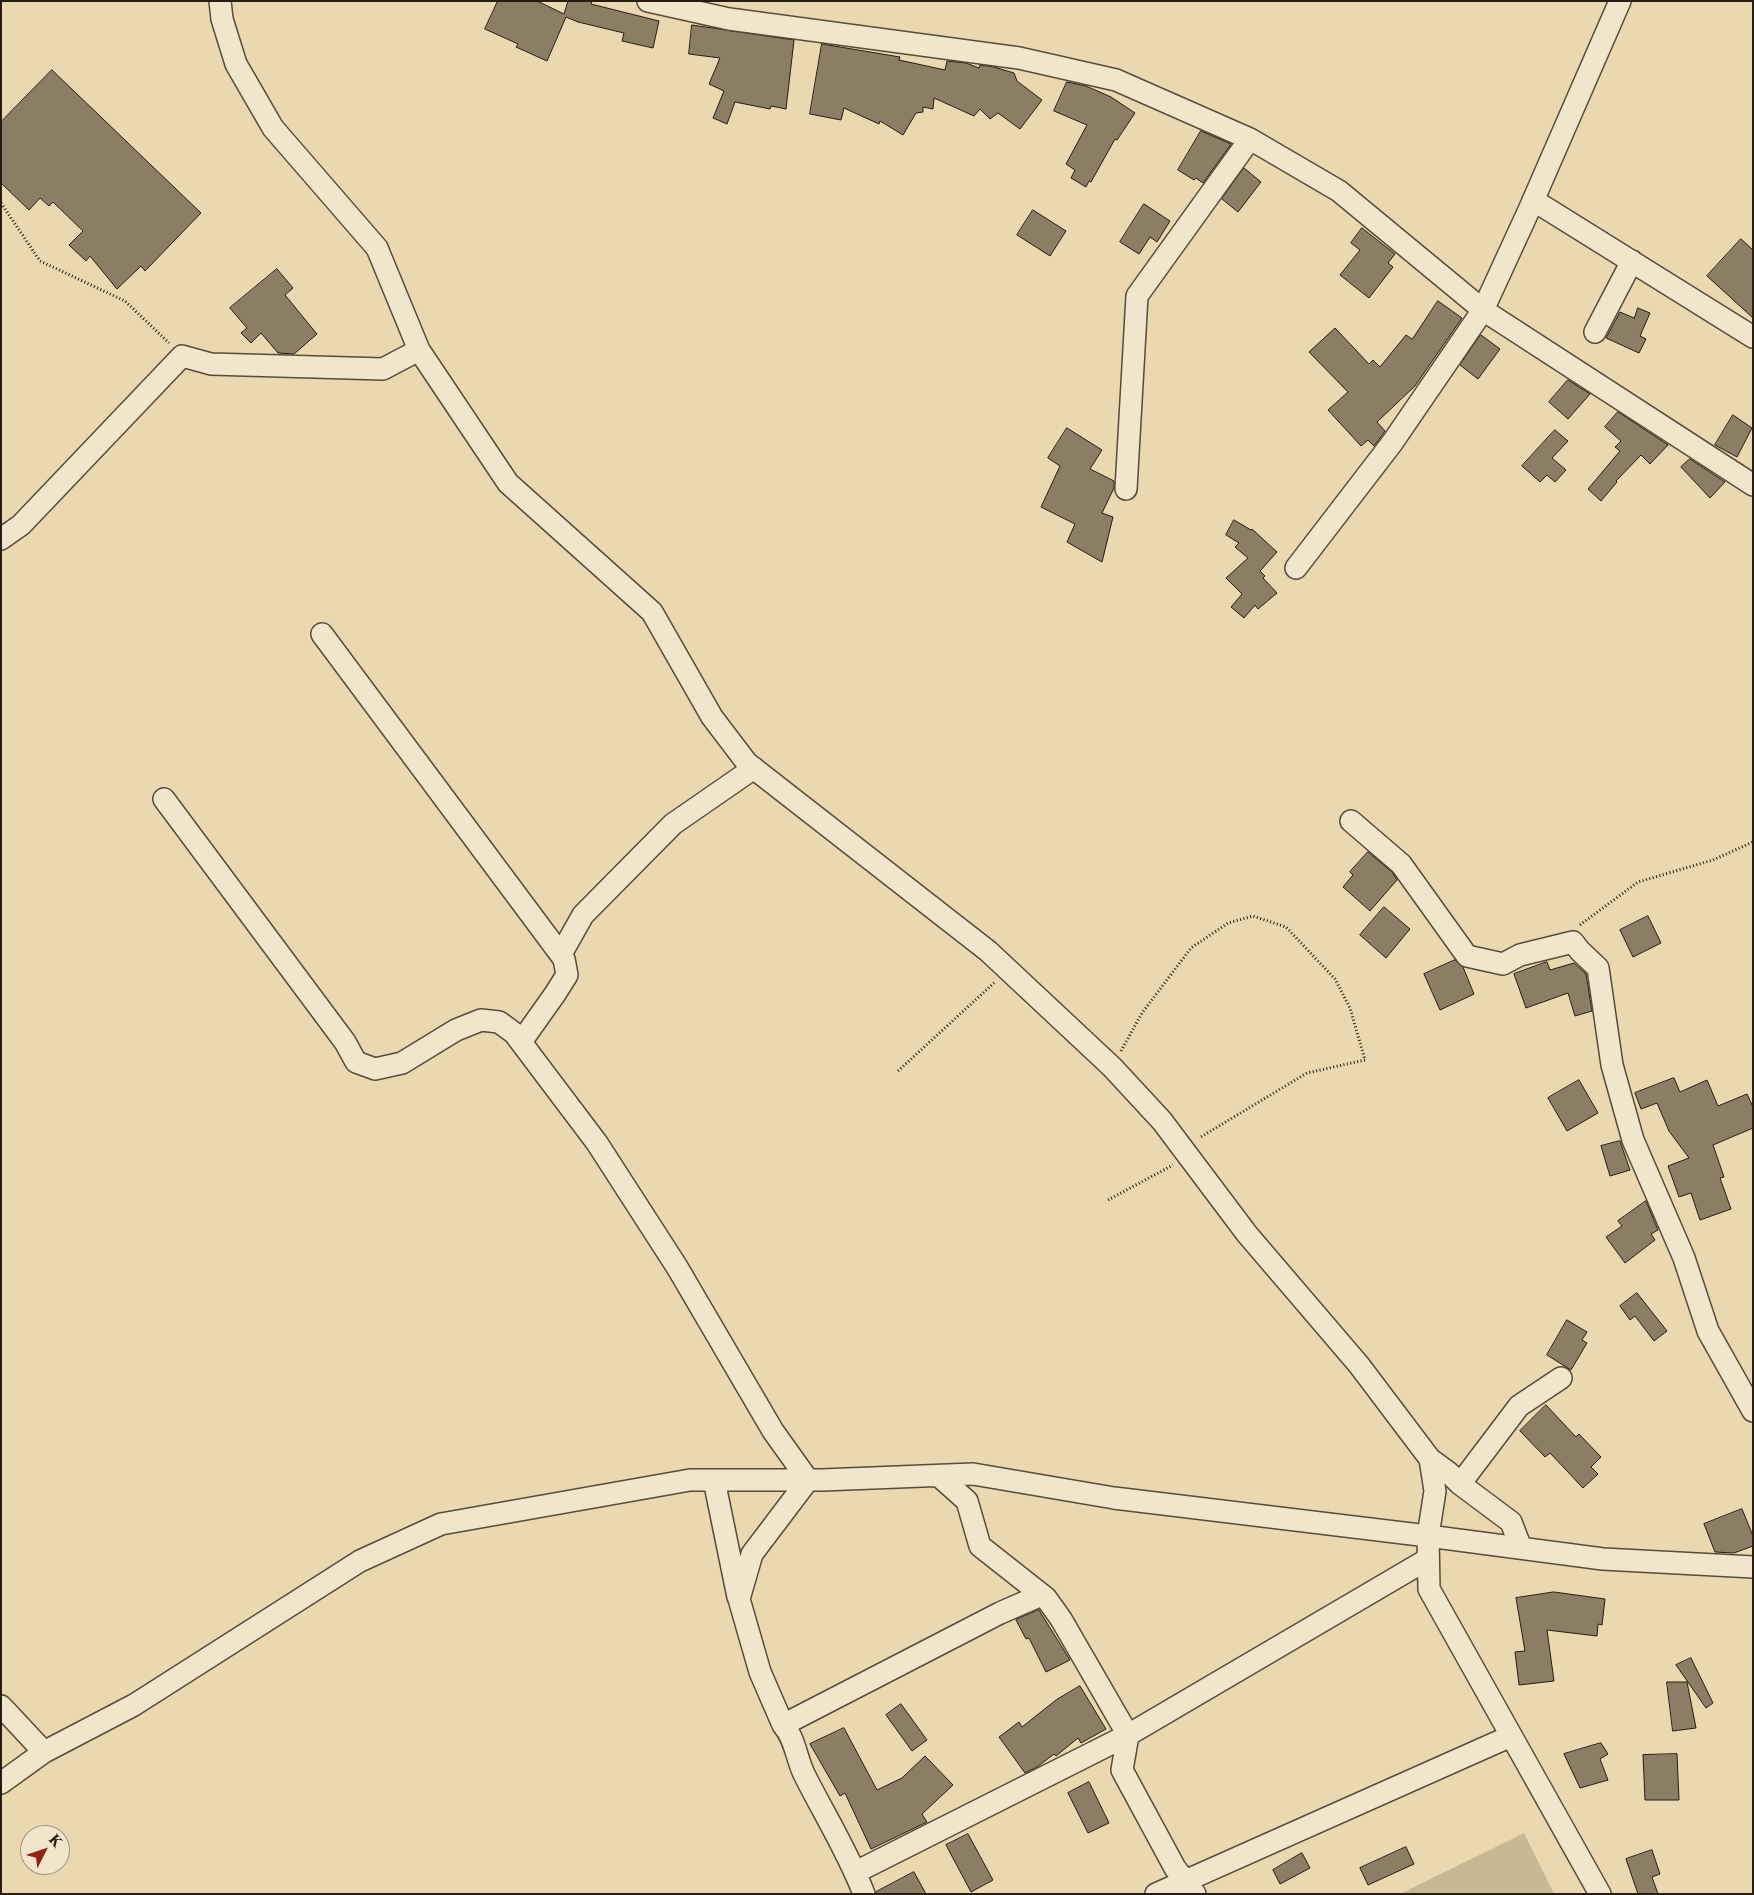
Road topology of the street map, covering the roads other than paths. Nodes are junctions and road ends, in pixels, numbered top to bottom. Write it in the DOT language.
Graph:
graph roads {
  1 [pos="220,1"];
  2 [pos="648,1"];
  3 [pos="1620,1"];
  4 [pos="1250,139"];
  5 [pos="1533,200"];
  6 [pos="1632,262"];
  7 [pos="1483,310"];
  8 [pos="1595,332"];
  9 [pos="1753,337"];
  10 [pos="419,350"];
  11 [pos="1752,477"];
  12 [pos="1126,489"];
  13 [pos="1,539"];
  14 [pos="1296,568"];
  15 [pos="322,634"];
  16 [pos="754,768"];
  17 [pos="164,800"];
  18 [pos="1351,821"];
  19 [pos="561,954"];
  20 [pos="521,1042"];
  21 [pos="1560,1378"];
  22 [pos="1753,1410"];
  23 [pos="1430,1459"];
  24 [pos="939,1476"];
  25 [pos="714,1480"];
  26 [pos="808,1480"];
  27 [pos="1460,1484"];
  28 [pos="1428,1536"];
  29 [pos="1521,1548"];
  30 [pos="1428,1559"];
  31 [pos="1753,1567"];
  32 [pos="1046,1598"];
  33 [pos="739,1599"];
  34 [pos="1,1706"];
  35 [pos="783,1725"];
  36 [pos="1128,1735"];
  37 [pos="1511,1736"];
  38 [pos="44,1752"];
  39 [pos="1,1783"];
  40 [pos="856,1872"];
  41 [pos="1190,1887"];
  42 [pos="864,1894"];
  43 [pos="1156,1894"];
  44 [pos="1600,1894"];
  1 -- 10 [label="street"];
  2 -- 4 [label="street"];
  3 -- 5 [label="street"];
  4 -- 7 [label="street"];
  4 -- 12 [label="street"];
  5 -- 6 [label="street"];
  5 -- 7 [label="street"];
  6 -- 8 [label="street"];
  6 -- 9 [label="street"];
  7 -- 11 [label="street"];
  7 -- 14 [label="street"];
  10 -- 13 [label="street"];
  10 -- 16 [label="street"];
  15 -- 19 [label="street"];
  16 -- 19 [label="street"];
  16 -- 23 [label="street"];
  17 -- 20 [label="street"];
  18 -- 22 [label="street"];
  19 -- 20 [label="street"];
  20 -- 26 [label="street"];
  21 -- 27 [label="street"];
  23 -- 27 [label="street"];
  23 -- 28 [label="street"];
  24 -- 26 [label="street"];
  24 -- 28 [label="street"];
  24 -- 32 [label="street"];
  25 -- 26 [label="street"];
  25 -- 33 [label="street"];
  25 -- 38 [label="street"];
  26 -- 33 [label="street"];
  27 -- 29 [label="street"];
  28 -- 29 [label="street"];
  28 -- 30 [label="street"];
  29 -- 31 [label="street"];
  30 -- 36 [label="street"];
  30 -- 37 [label="street"];
  32 -- 35 [label="street"];
  32 -- 36 [label="street"];
  33 -- 35 [label="street"];
  34 -- 38 [label="street"];
  35 -- 40 [label="street"];
  36 -- 40 [label="street"];
  36 -- 41 [label="street"];
  37 -- 41 [label="street"];
  37 -- 44 [label="street"];
  38 -- 39 [label="street"];
  40 -- 42 [label="street"];
  41 -- 43 [label="street"];
}
